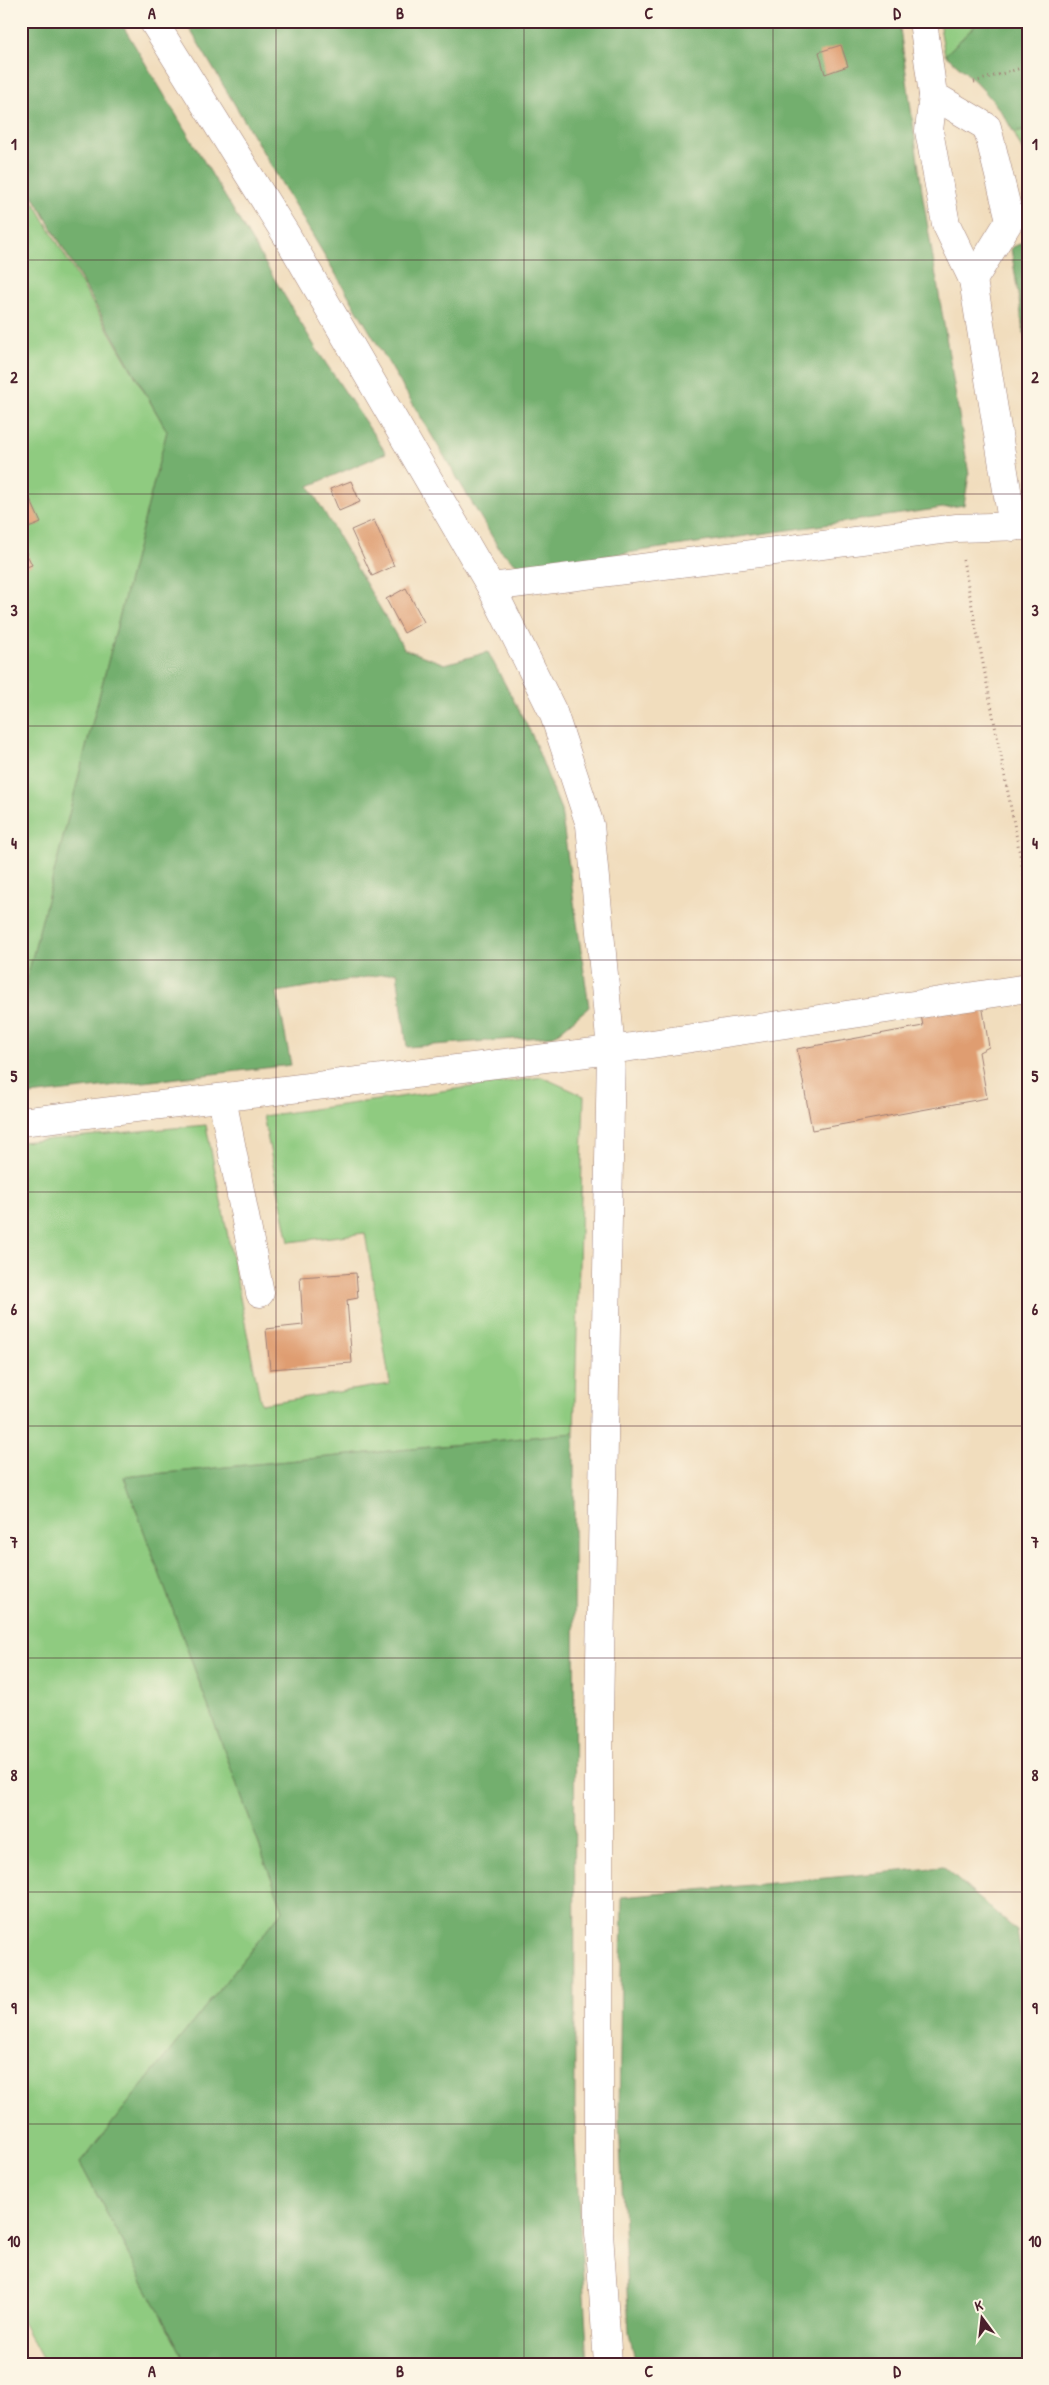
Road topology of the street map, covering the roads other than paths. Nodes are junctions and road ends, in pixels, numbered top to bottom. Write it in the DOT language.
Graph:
graph roads {
  1 [pos="153,21"];
  2 [pos="923,21"];
  3 [pos="933,94"];
  4 [pos="973,280"];
  5 [pos="1020,527"];
  6 [pos="491,587"];
  7 [pos="1028,988"];
  8 [pos="611,1050"];
  9 [pos="222,1098"];
  10 [pos="21,1122"];
  11 [pos="260,1293"];
  12 [pos="608,2364"];
  1 -- 6 [label="street"];
  2 -- 3 [label="street"];
  3 -- 4 [label="street"];
  3 -- 4 [label="street"];
  4 -- 5 [label="street"];
  5 -- 6 [label="street"];
  6 -- 8 [label="street"];
  7 -- 8 [label="street"];
  8 -- 9 [label="street"];
  8 -- 12 [label="street"];
  9 -- 10 [label="street"];
  9 -- 11 [label="street"];
}
